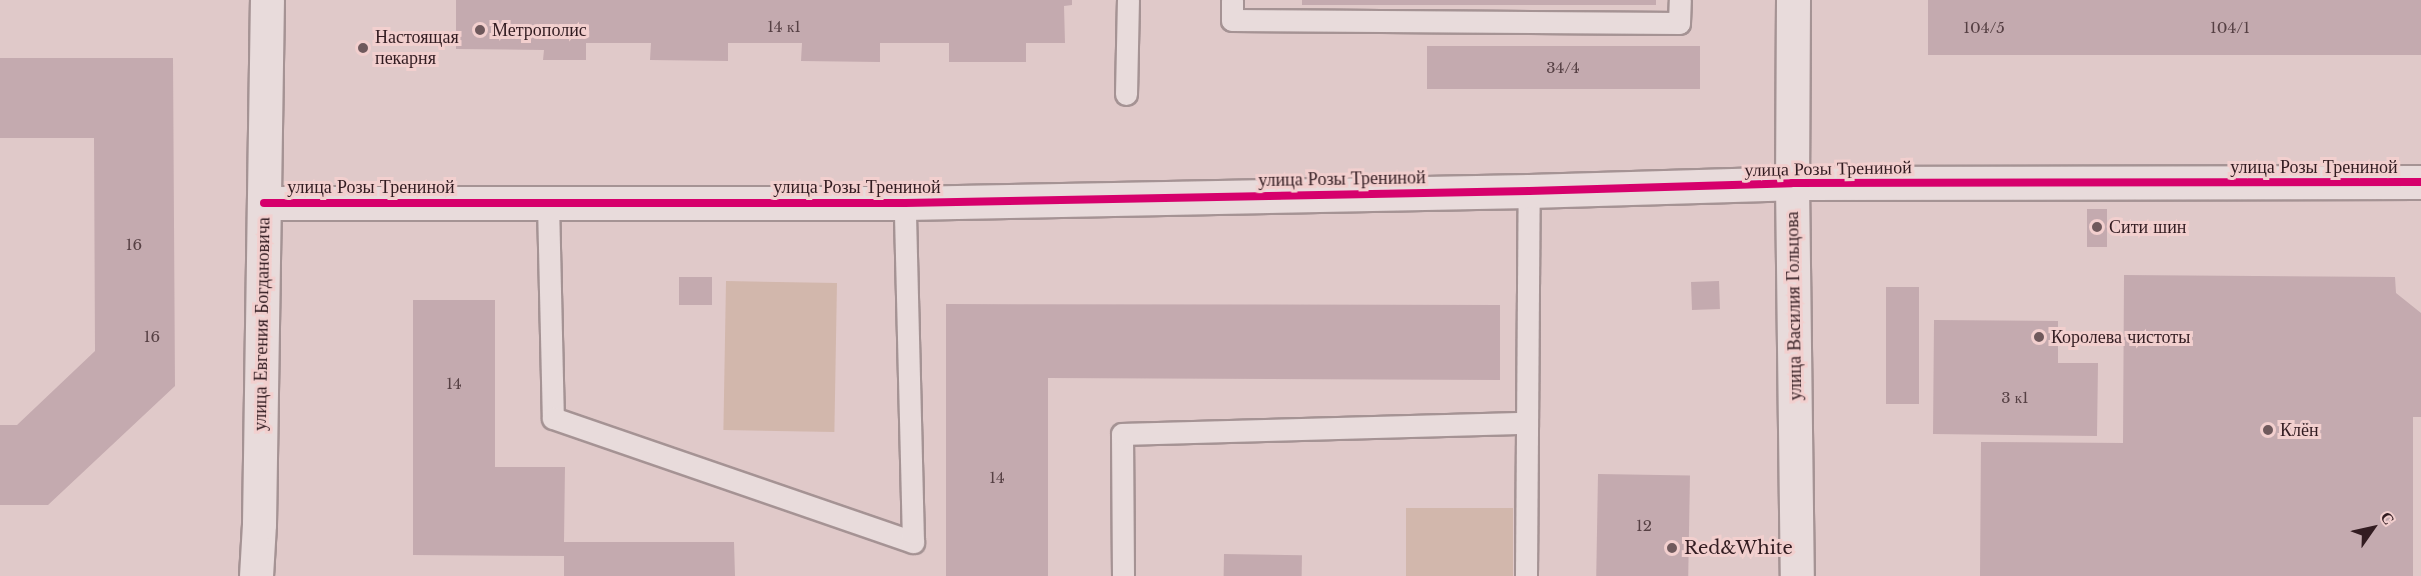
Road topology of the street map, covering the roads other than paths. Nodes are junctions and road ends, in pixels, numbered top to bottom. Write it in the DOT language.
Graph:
graph roads {
  1 [pos="267,0"];
  2 [pos="1128,0"];
  3 [pos="1232,0"];
  4 [pos="1680,0"];
  5 [pos="1793,0"];
  6 [pos="1126,94"];
  7 [pos="2421,182"];
  8 [pos="1792,183"];
  9 [pos="1529,191"];
  10 [pos="548,202"];
  11 [pos="264,203"];
  12 [pos="905,203"];
  13 [pos="1526,423"];
  14 [pos="256,576"];
  15 [pos="1123,576"];
  16 [pos="1526,576"];
  17 [pos="1797,576"];
  1 -- 11 [label="street, улица Евгения Богдановича"];
  2 -- 6 [label="lane"];
  3 -- 4 [label="lane"];
  5 -- 8 [label="street, улица Василия Гольцова"];
  7 -- 8 [label="street, улица Розы Трениной"];
  8 -- 9 [label="street, улица Розы Трениной"];
  8 -- 17 [label="street, улица Василия Гольцова"];
  9 -- 12 [label="street, улица Розы Трениной"];
  9 -- 13 [label="lane"];
  10 -- 11 [label="street, улица Розы Трениной"];
  10 -- 12 [label="street, улица Розы Трениной"];
  10 -- 12 [label="lane"];
  11 -- 14 [label="street, улица Евгения Богдановича"];
  13 -- 15 [label="lane"];
  13 -- 16 [label="lane"];
}
